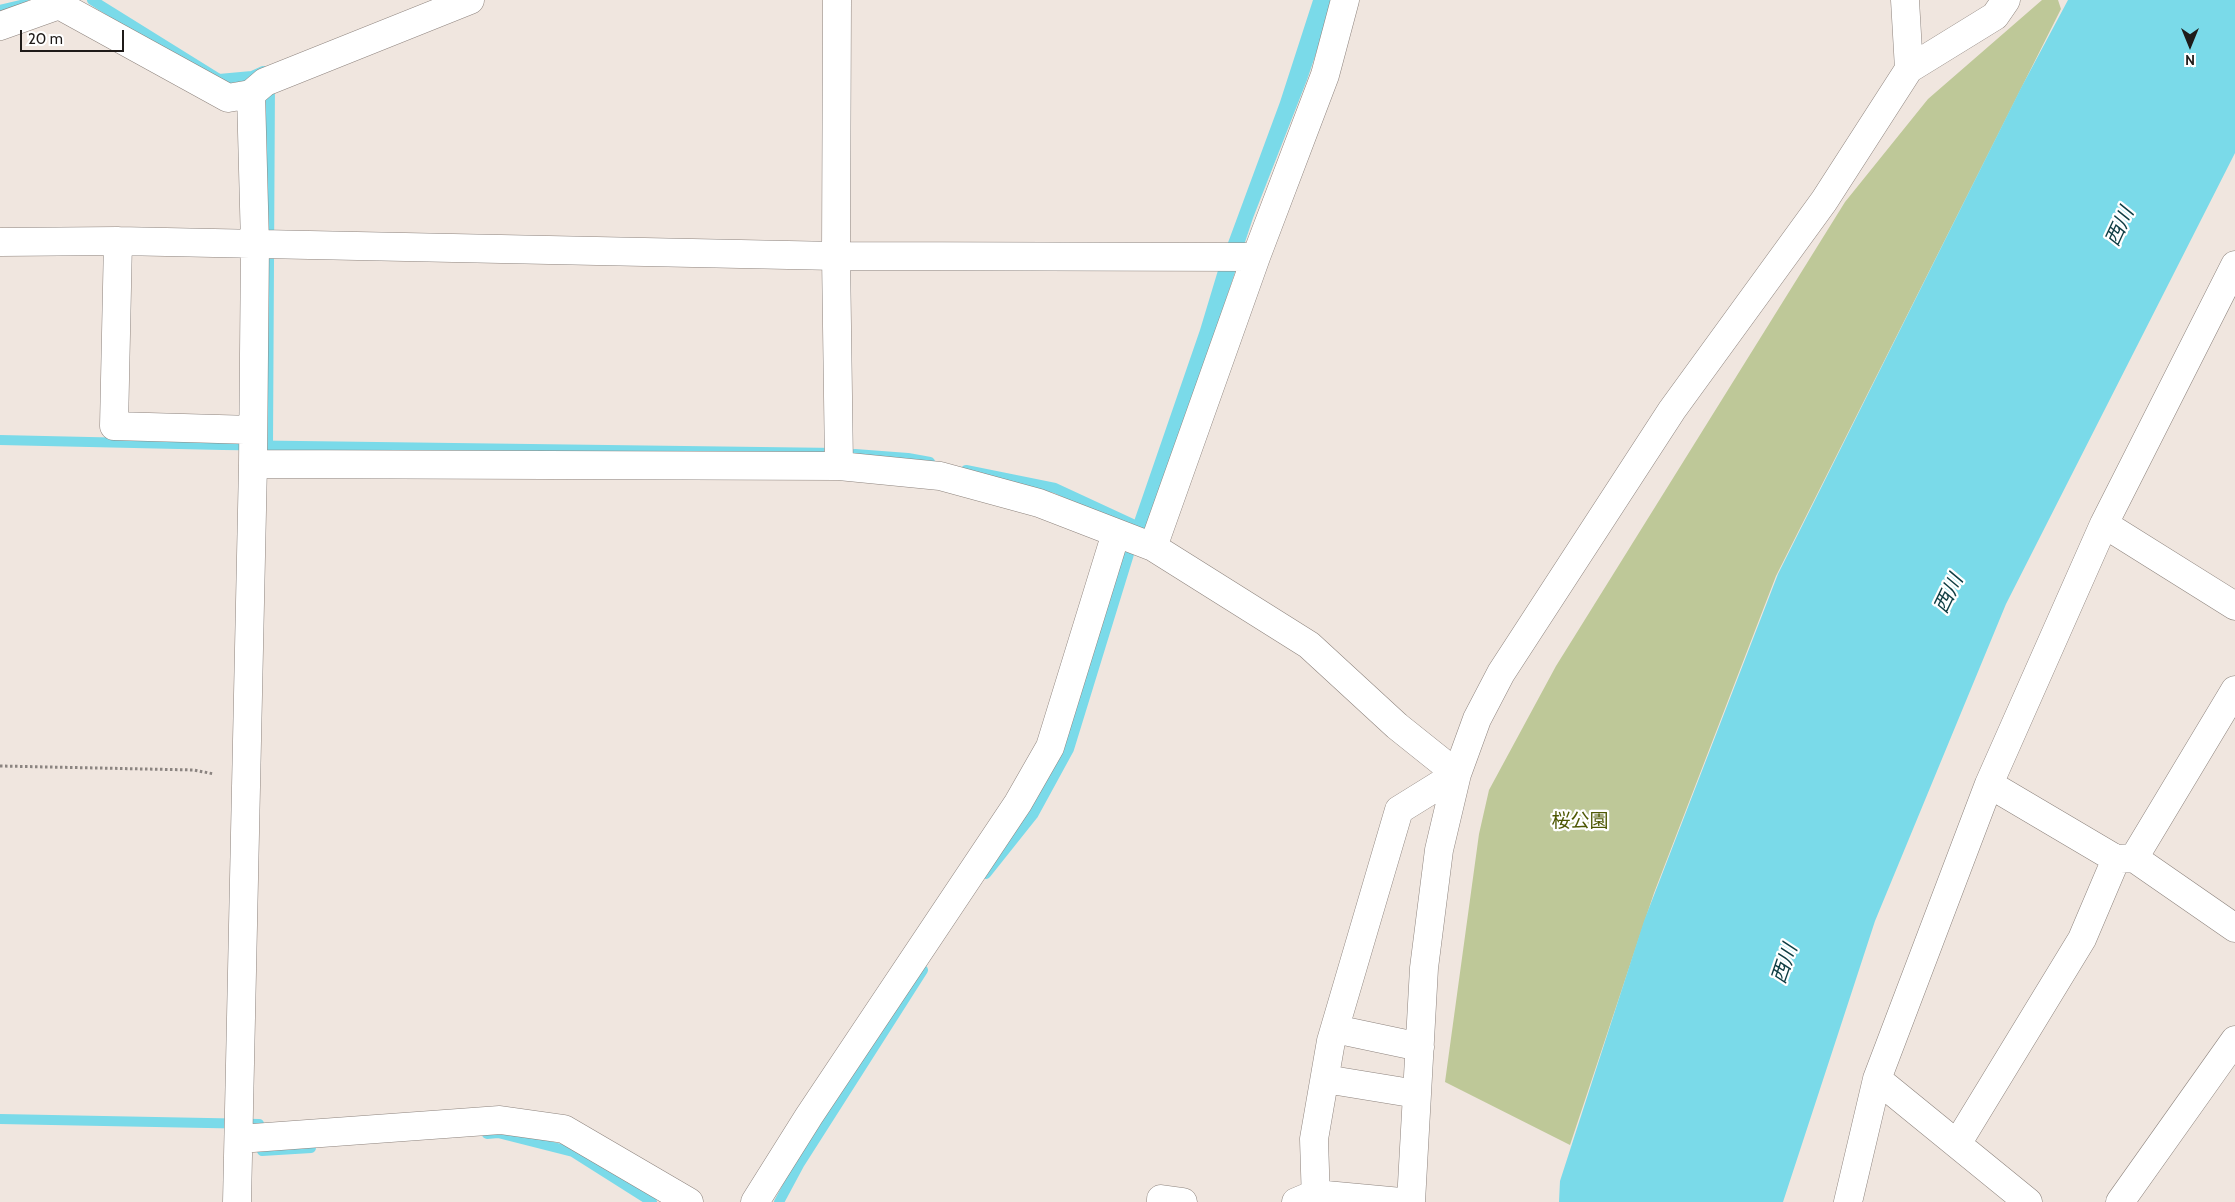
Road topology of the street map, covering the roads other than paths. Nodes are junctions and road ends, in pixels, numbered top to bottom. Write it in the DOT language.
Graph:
graph roads {
  1 [pos="470,0"];
  2 [pos="837,0"];
  3 [pos="1345,0"];
  4 [pos="1905,0"];
  5 [pos="2006,0"];
  6 [pos="0,26"];
  7 [pos="1909,69"];
  8 [pos="251,94"];
  9 [pos="118,241"];
  10 [pos="0,242"];
  11 [pos="255,244"];
  12 [pos="836,256"];
  13 [pos="1256,257"];
  14 [pos="2233,275"];
  15 [pos="253,430"];
  16 [pos="253,464"];
  17 [pos="839,466"];
  18 [pos="2104,524"];
  19 [pos="1116,533"];
  20 [pos="1153,548"];
  21 [pos="2235,606"];
  22 [pos="2235,690"];
  23 [pos="1457,774"];
  24 [pos="1990,784"];
  25 [pos="2125,858"];
  26 [pos="2235,928"];
  27 [pos="1335,1029"];
  28 [pos="2235,1040"];
  29 [pos="1420,1047"];
  30 [pos="1325,1079"];
  31 [pos="1877,1079"];
  32 [pos="1417,1094"];
  33 [pos="239,1139"];
  34 [pos="1957,1144"];
  35 [pos="1309,1199"];
  36 [pos="237,1202"];
  37 [pos="689,1202"];
  38 [pos="755,1202"];
  39 [pos="1161,1202"];
  40 [pos="1183,1202"];
  41 [pos="1401,1202"];
  42 [pos="1411,1202"];
  43 [pos="1848,1202"];
  44 [pos="2028,1202"];
  45 [pos="2120,1202"];
  1 -- 8 [label="street"];
  2 -- 12 [label="street"];
  3 -- 13 [label="street"];
  4 -- 7 [label="street"];
  5 -- 7 [label="street"];
  6 -- 8 [label="street"];
  7 -- 23 [label="street"];
  8 -- 11 [label="street"];
  9 -- 10 [label="street"];
  9 -- 11 [label="street"];
  9 -- 15 [label="street"];
  11 -- 12 [label="street"];
  11 -- 15 [label="street"];
  12 -- 13 [label="street"];
  12 -- 17 [label="street"];
  13 -- 20 [label="street"];
  14 -- 18 [label="street"];
  15 -- 16 [label="street"];
  16 -- 17 [label="street"];
  16 -- 33 [label="street"];
  17 -- 19 [label="street"];
  18 -- 21 [label="street"];
  18 -- 24 [label="street"];
  19 -- 20 [label="street"];
  19 -- 38 [label="street"];
  20 -- 23 [label="street"];
  22 -- 25 [label="street"];
  23 -- 27 [label="street"];
  23 -- 29 [label="street"];
  24 -- 25 [label="street"];
  24 -- 31 [label="street"];
  25 -- 26 [label="street"];
  25 -- 34 [label="street"];
  27 -- 29 [label="street"];
  27 -- 30 [label="street"];
  28 -- 45 [label="street"];
  29 -- 32 [label="street"];
  30 -- 32 [label="street"];
  30 -- 35 [label="street"];
  31 -- 34 [label="street"];
  31 -- 43 [label="street"];
  32 -- 42 [label="street"];
  33 -- 36 [label="street"];
  33 -- 37 [label="street"];
  34 -- 44 [label="street"];
  35 -- 41 [label="street"];
  39 -- 40 [label="street"];
}
